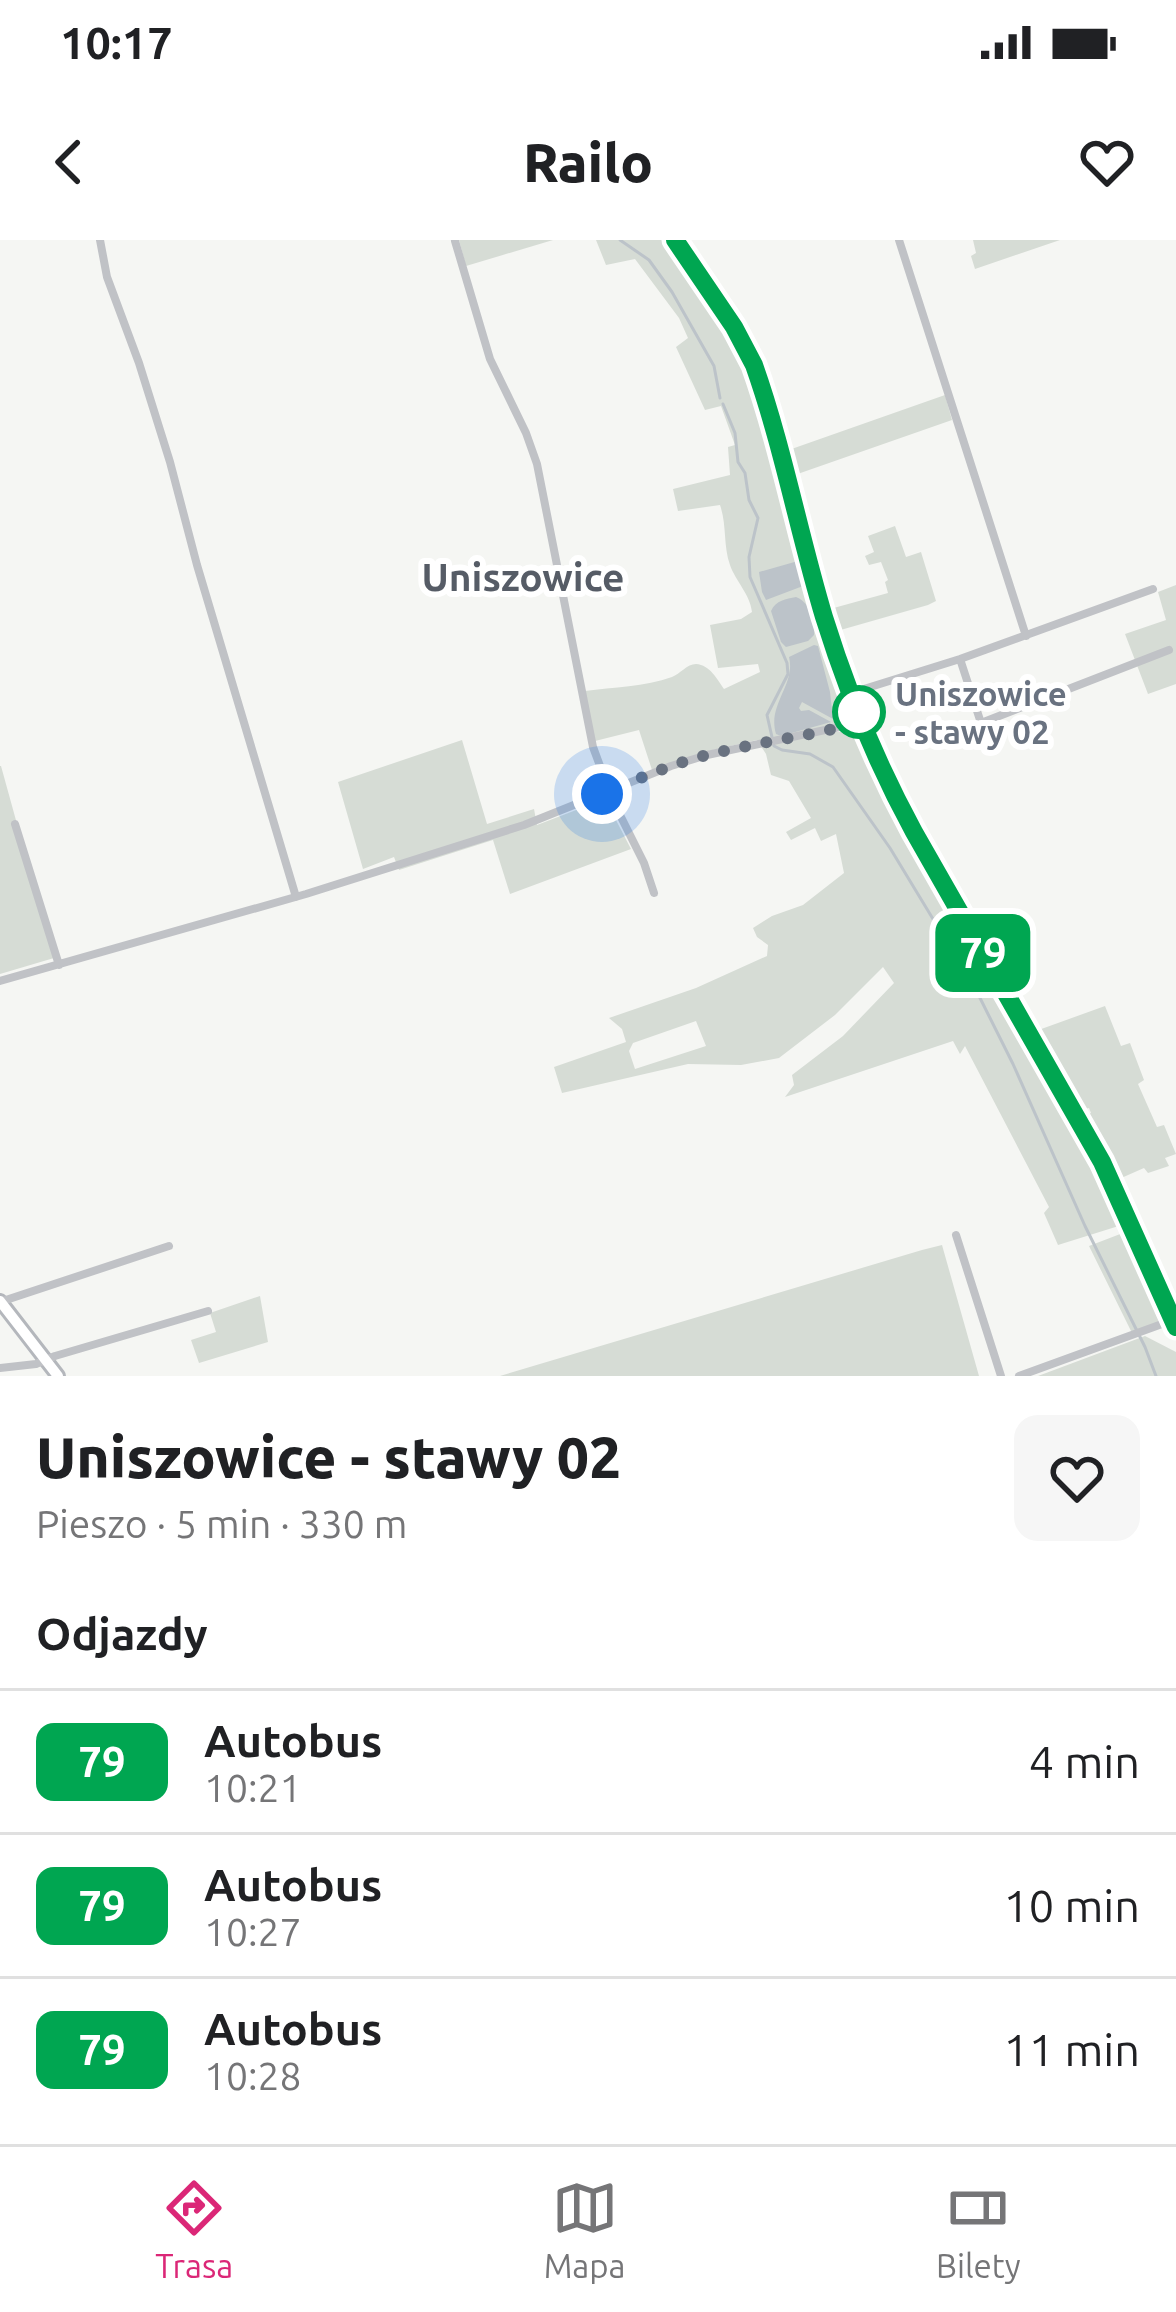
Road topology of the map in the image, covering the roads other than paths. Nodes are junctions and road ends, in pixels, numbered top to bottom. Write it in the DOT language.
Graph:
graph roads {
  1 [pos="100,240"];
  2 [pos="675,240"];
  3 [pos="899,240"];
  4 [pos="455,241"];
  5 [pos="1154,589"];
  6 [pos="1026,635"];
  7 [pos="1169,650"];
  8 [pos="960,659"];
  9 [pos="851,693"];
  10 [pos="862,722"];
  11 [pos="610,791"];
  12 [pos="15,824"];
  13 [pos="654,893"];
  14 [pos="296,897"];
  15 [pos="59,964"];
  16 [pos="0,981"];
  17 [pos="956,1235"];
  18 [pos="169,1246"];
  19 [pos="0,1301"];
  20 [pos="208,1311"];
  21 [pos="1174,1323"];
  22 [pos="46,1360"];
  23 [pos="0,1368"];
  24 [pos="58,1376"];
  25 [pos="1000,1376"];
  26 [pos="1018,1376"];
  1 -- 14 [label="street"];
  2 -- 9 [label="street"];
  3 -- 6 [label="street"];
  4 -- 11 [label="street"];
  5 -- 6 [label="street"];
  6 -- 8 [label="street"];
  7 -- 8 [label="street"];
  8 -- 9 [label="street"];
  9 -- 10 [label="street"];
  10 -- 11 [label="street"];
  10 -- 21 [label="street"];
  11 -- 13 [label="street"];
  11 -- 14 [label="street"];
  12 -- 15 [label="street"];
  14 -- 15 [label="street"];
  15 -- 16 [label="street"];
  17 -- 25 [label="street"];
  18 -- 19 [label="street"];
  19 -- 22 [label="street"];
  20 -- 22 [label="street"];
  21 -- 26 [label="street"];
  22 -- 23 [label="street"];
  22 -- 24 [label="street"];
}
